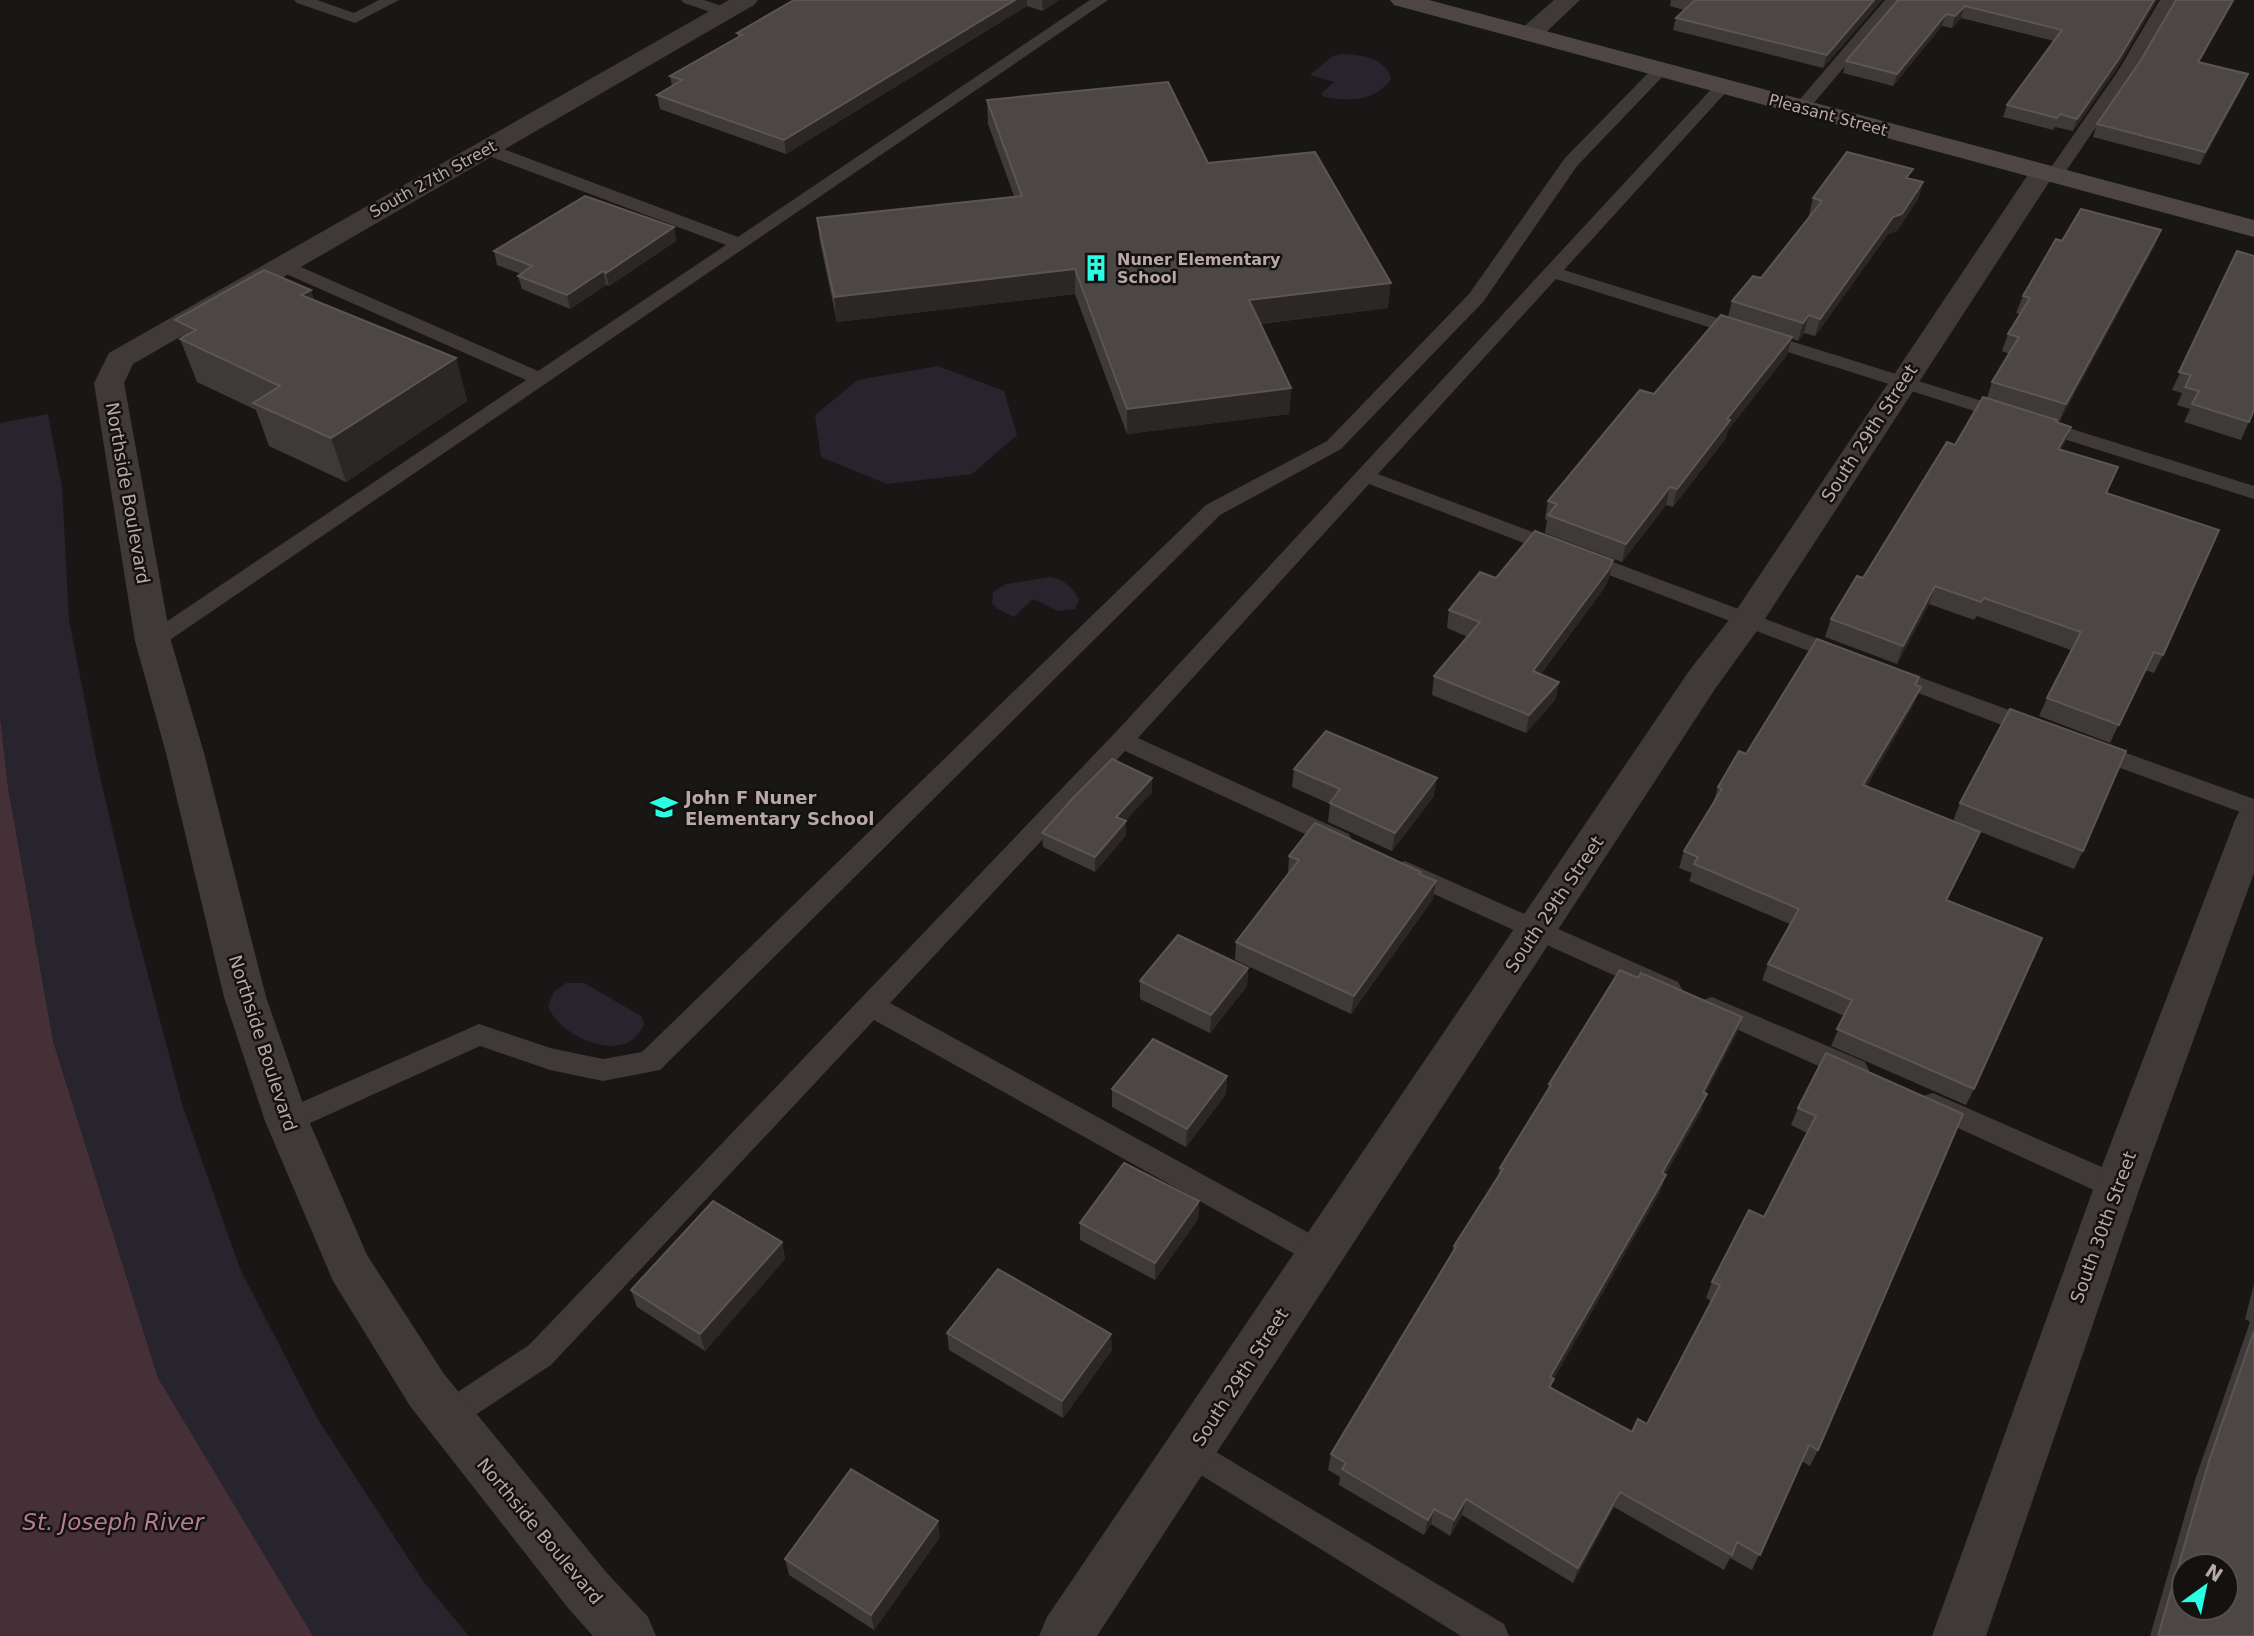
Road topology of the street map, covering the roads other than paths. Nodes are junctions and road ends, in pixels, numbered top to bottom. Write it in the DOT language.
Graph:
graph roads {
  1 [pos="302,0"];
  2 [pos="391,0"];
  3 [pos="690,0"];
  4 [pos="1100,0"];
  5 [pos="1402,0"];
  6 [pos="1568,0"];
  7 [pos="1893,0"];
  8 [pos="2168,0"];
  9 [pos="736,6"];
  10 [pos="1530,34"];
  11 [pos="1660,70"];
  12 [pos="1721,86"];
  13 [pos="1801,108"];
  14 [pos="487,149"];
  15 [pos="2048,174"];
  16 [pos="2254,229"];
  17 [pos="741,244"];
  18 [pos="281,265"];
  19 [pos="1553,272"];
  20 [pos="120,359"];
  21 [pos="540,379"];
  22 [pos="1901,383"];
  23 [pos="1365,476"];
  24 [pos="2254,493"];
  25 [pos="1746,620"];
  26 [pos="153,641"];
  27 [pos="1122,740"];
  28 [pos="2254,808"];
  29 [pos="2254,820"];
  30 [pos="1362,850"];
  31 [pos="1387,862"];
  32 [pos="1536,931"];
  33 [pos="872,1006"];
  34 [pos="1872,1077"];
  35 [pos="1909,1094"];
  36 [pos="287,1121"];
  37 [pos="2117,1187"];
  38 [pos="1321,1254"];
  39 [pos="446,1417"];
  40 [pos="1191,1452"];
  41 [pos="629,1636"];
  42 [pos="1066,1636"];
  43 [pos="1492,1636"];
  44 [pos="1959,1636"];
  1 -- 2 [label="lane"];
  3 -- 9 [label="lane"];
  4 -- 17 [label="lane"];
  5 -- 10 [label="street, Pleasant Street"];
  6 -- 10 [label="street"];
  7 -- 13 [label="lane"];
  8 -- 15 [label="lane"];
  9 -- 14 [label="street, South 27th Street"];
  10 -- 11 [label="street, Pleasant Street"];
  11 -- 12 [label="street, Pleasant Street"];
  11 -- 36 [label="lane"];
  12 -- 13 [label="street, Pleasant Street"];
  12 -- 19 [label="lane"];
  13 -- 15 [label="street, Pleasant Street"];
  14 -- 17 [label="lane"];
  14 -- 18 [label="street, South 27th Street"];
  15 -- 16 [label="street, Pleasant Street"];
  15 -- 22 [label="street, South 29th Street"];
  17 -- 21 [label="lane"];
  18 -- 20 [label="street, South 27th Street"];
  18 -- 21 [label="lane"];
  19 -- 22 [label="lane"];
  19 -- 23 [label="lane"];
  20 -- 26 [label="street, Northside Boulevard"];
  21 -- 26 [label="lane"];
  22 -- 24 [label="lane"];
  22 -- 25 [label="street, South 29th Street"];
  23 -- 25 [label="lane"];
  23 -- 27 [label="lane"];
  25 -- 28 [label="lane"];
  25 -- 32 [label="street, South 29th Street"];
  26 -- 36 [label="street, Northside Boulevard"];
  27 -- 30 [label="lane"];
  27 -- 33 [label="lane"];
  29 -- 37 [label="street, South 30th Street"];
  31 -- 32 [label="lane"];
  32 -- 34 [label="lane"];
  32 -- 38 [label="street, South 29th Street"];
  33 -- 38 [label="lane"];
  33 -- 39 [label="lane"];
  35 -- 37 [label="lane"];
  36 -- 39 [label="street, Northside Boulevard"];
  37 -- 44 [label="street, South 30th Street"];
  38 -- 40 [label="street, South 29th Street"];
  39 -- 41 [label="street, Northside Boulevard"];
  40 -- 42 [label="street, South 29th Street"];
  40 -- 43 [label="lane"];
}
